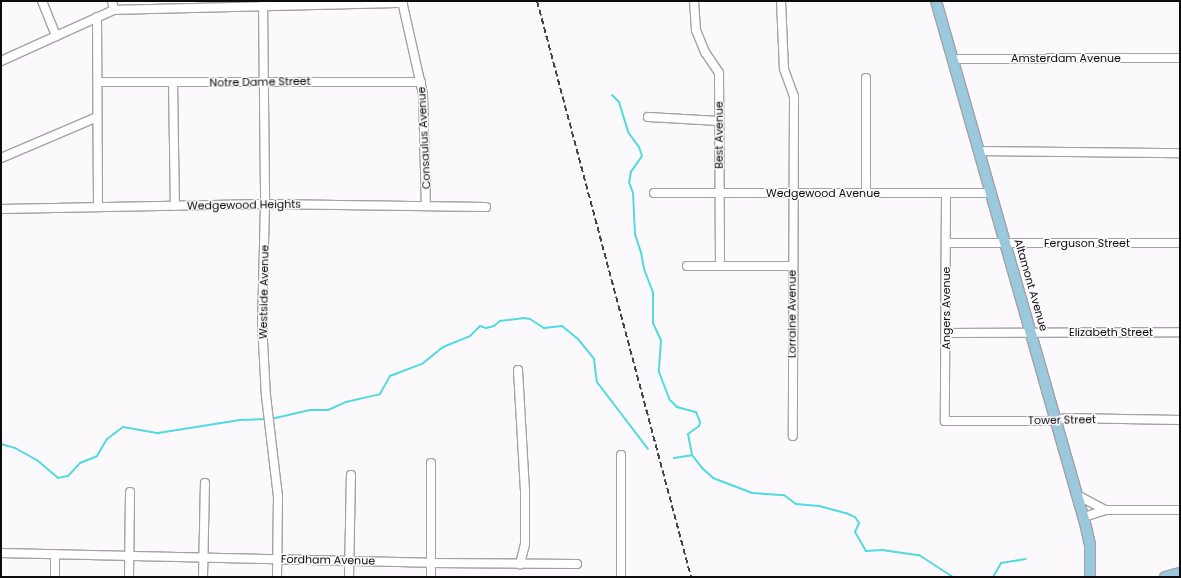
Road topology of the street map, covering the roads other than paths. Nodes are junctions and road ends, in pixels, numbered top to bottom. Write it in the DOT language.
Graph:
graph roads {
  1 [pos="42,1"];
  2 [pos="112,1"];
  3 [pos="781,1"];
  4 [pos="936,1"];
  5 [pos="403,2"];
  6 [pos="263,3"];
  7 [pos="694,5"];
  8 [pos="114,10"];
  9 [pos="97,17"];
  10 [pos="56,36"];
  11 [pos="1180,58"];
  12 [pos="953,59"];
  13 [pos="1,61"];
  14 [pos="866,78"];
  15 [pos="98,82"];
  16 [pos="173,82"];
  17 [pos="265,82"];
  18 [pos="421,82"];
  19 [pos="97,117"];
  20 [pos="648,117"];
  21 [pos="719,121"];
  22 [pos="980,152"];
  23 [pos="1180,153"];
  24 [pos="1,158"];
  25 [pos="654,193"];
  26 [pos="719,193"];
  27 [pos="794,193"];
  28 [pos="866,193"];
  29 [pos="992,193"];
  30 [pos="946,194"];
  31 [pos="265,204"];
  32 [pos="98,206"];
  33 [pos="176,206"];
  34 [pos="426,206"];
  35 [pos="486,207"];
  36 [pos="1,209"];
  37 [pos="946,243"];
  38 [pos="1006,243"];
  39 [pos="1180,244"];
  40 [pos="687,266"];
  41 [pos="720,266"];
  42 [pos="792,266"];
  43 [pos="1032,332"];
  44 [pos="1180,332"];
  45 [pos="946,333"];
  46 [pos="518,370"];
  47 [pos="1056,420"];
  48 [pos="1180,420"];
  49 [pos="945,421"];
  50 [pos="793,436"];
  51 [pos="621,455"];
  52 [pos="431,464"];
  53 [pos="350,475"];
  54 [pos="206,483"];
  55 [pos="130,492"];
  56 [pos="1077,495"];
  57 [pos="1105,510"];
  58 [pos="1180,510"];
  59 [pos="1084,517"];
  60 [pos="1,552"];
  61 [pos="55,554"];
  62 [pos="129,555"];
  63 [pos="204,557"];
  64 [pos="277,560"];
  65 [pos="349,560"];
  66 [pos="431,563"];
  67 [pos="520,564"];
  68 [pos="577,564"];
  69 [pos="1180,573"];
  70 [pos="55,577"];
  71 [pos="129,577"];
  72 [pos="203,577"];
  73 [pos="277,577"];
  74 [pos="349,577"];
  75 [pos="431,577"];
  76 [pos="620,577"];
  77 [pos="1090,577"];
  78 [pos="1166,577"];
  1 -- 10 [label="street"];
  2 -- 8 [label="street"];
  3 -- 27 [label="street, Lorraine Avenue"];
  4 -- 12 [label="main road, Altamont Avenue"];
  5 -- 6 [label="street"];
  5 -- 18 [label="street, Consaulus Avenue"];
  6 -- 8 [label="street"];
  6 -- 17 [label="street, Westside Avenue"];
  7 -- 21 [label="street, Best Avenue"];
  8 -- 9 [label="street"];
  9 -- 10 [label="street"];
  9 -- 15 [label="street"];
  10 -- 13 [label="street"];
  11 -- 12 [label="street, Amsterdam Avenue"];
  12 -- 22 [label="main road, Altamont Avenue"];
  14 -- 28 [label="street"];
  15 -- 16 [label="street, Notre Dame Street"];
  15 -- 19 [label="street"];
  16 -- 17 [label="street, Notre Dame Street"];
  16 -- 33 [label="street"];
  17 -- 18 [label="street, Notre Dame Street"];
  17 -- 31 [label="street, Westside Avenue"];
  18 -- 34 [label="street, Consaulus Avenue"];
  19 -- 24 [label="street"];
  19 -- 32 [label="street"];
  20 -- 21 [label="street"];
  21 -- 26 [label="street, Best Avenue"];
  22 -- 23 [label="street"];
  22 -- 29 [label="main road, Altamont Avenue"];
  25 -- 26 [label="street, Wedgewood Avenue"];
  26 -- 27 [label="street, Wedgewood Avenue"];
  26 -- 41 [label="street, Best Avenue"];
  27 -- 28 [label="street, Wedgewood Avenue"];
  27 -- 42 [label="street, Lorraine Avenue"];
  28 -- 30 [label="street, Wedgewood Avenue"];
  29 -- 30 [label="street, Wedgewood Avenue"];
  29 -- 38 [label="main road, Altamont Avenue"];
  30 -- 37 [label="street, Angers Avenue"];
  31 -- 33 [label="street, Wedgewood Heights"];
  31 -- 34 [label="street, Wedgewood Heights"];
  31 -- 64 [label="street, Westside Avenue"];
  32 -- 33 [label="street, Wedgewood Heights"];
  32 -- 36 [label="street, Wedgewood Heights"];
  34 -- 35 [label="street, Wedgewood Heights"];
  37 -- 38 [label="street, Ferguson Street"];
  37 -- 45 [label="street, Angers Avenue"];
  38 -- 39 [label="street, Ferguson Street"];
  38 -- 43 [label="main road, Altamont Avenue"];
  40 -- 41 [label="street"];
  41 -- 42 [label="street"];
  42 -- 50 [label="street, Lorraine Avenue"];
  43 -- 44 [label="street, Elizabeth Street"];
  43 -- 45 [label="street, Elizabeth Street"];
  43 -- 47 [label="main road, Altamont Avenue"];
  45 -- 49 [label="street, Angers Avenue"];
  46 -- 67 [label="street"];
  47 -- 48 [label="street, Tower Street"];
  47 -- 49 [label="street, Tower Street"];
  47 -- 56 [label="main road, Altamont Avenue"];
  51 -- 76 [label="street"];
  52 -- 66 [label="street"];
  53 -- 65 [label="street"];
  54 -- 63 [label="street"];
  55 -- 62 [label="street"];
  56 -- 57 [label="street"];
  56 -- 59 [label="main road, Altamont Avenue"];
  57 -- 58 [label="street"];
  57 -- 59 [label="street"];
  59 -- 77 [label="main road, Altamont Avenue"];
  60 -- 61 [label="street, Fordham Avenue"];
  61 -- 62 [label="street, Fordham Avenue"];
  61 -- 70 [label="street"];
  62 -- 63 [label="street, Fordham Avenue"];
  62 -- 71 [label="street"];
  63 -- 64 [label="street, Fordham Avenue"];
  63 -- 72 [label="street"];
  64 -- 65 [label="street, Fordham Avenue"];
  64 -- 73 [label="street, Westside Avenue"];
  65 -- 66 [label="street, Fordham Avenue"];
  65 -- 74 [label="street"];
  66 -- 67 [label="street, Fordham Avenue"];
  66 -- 75 [label="street"];
  67 -- 68 [label="street, Fordham Avenue"];
  69 -- 78 [label="main road"];
}
